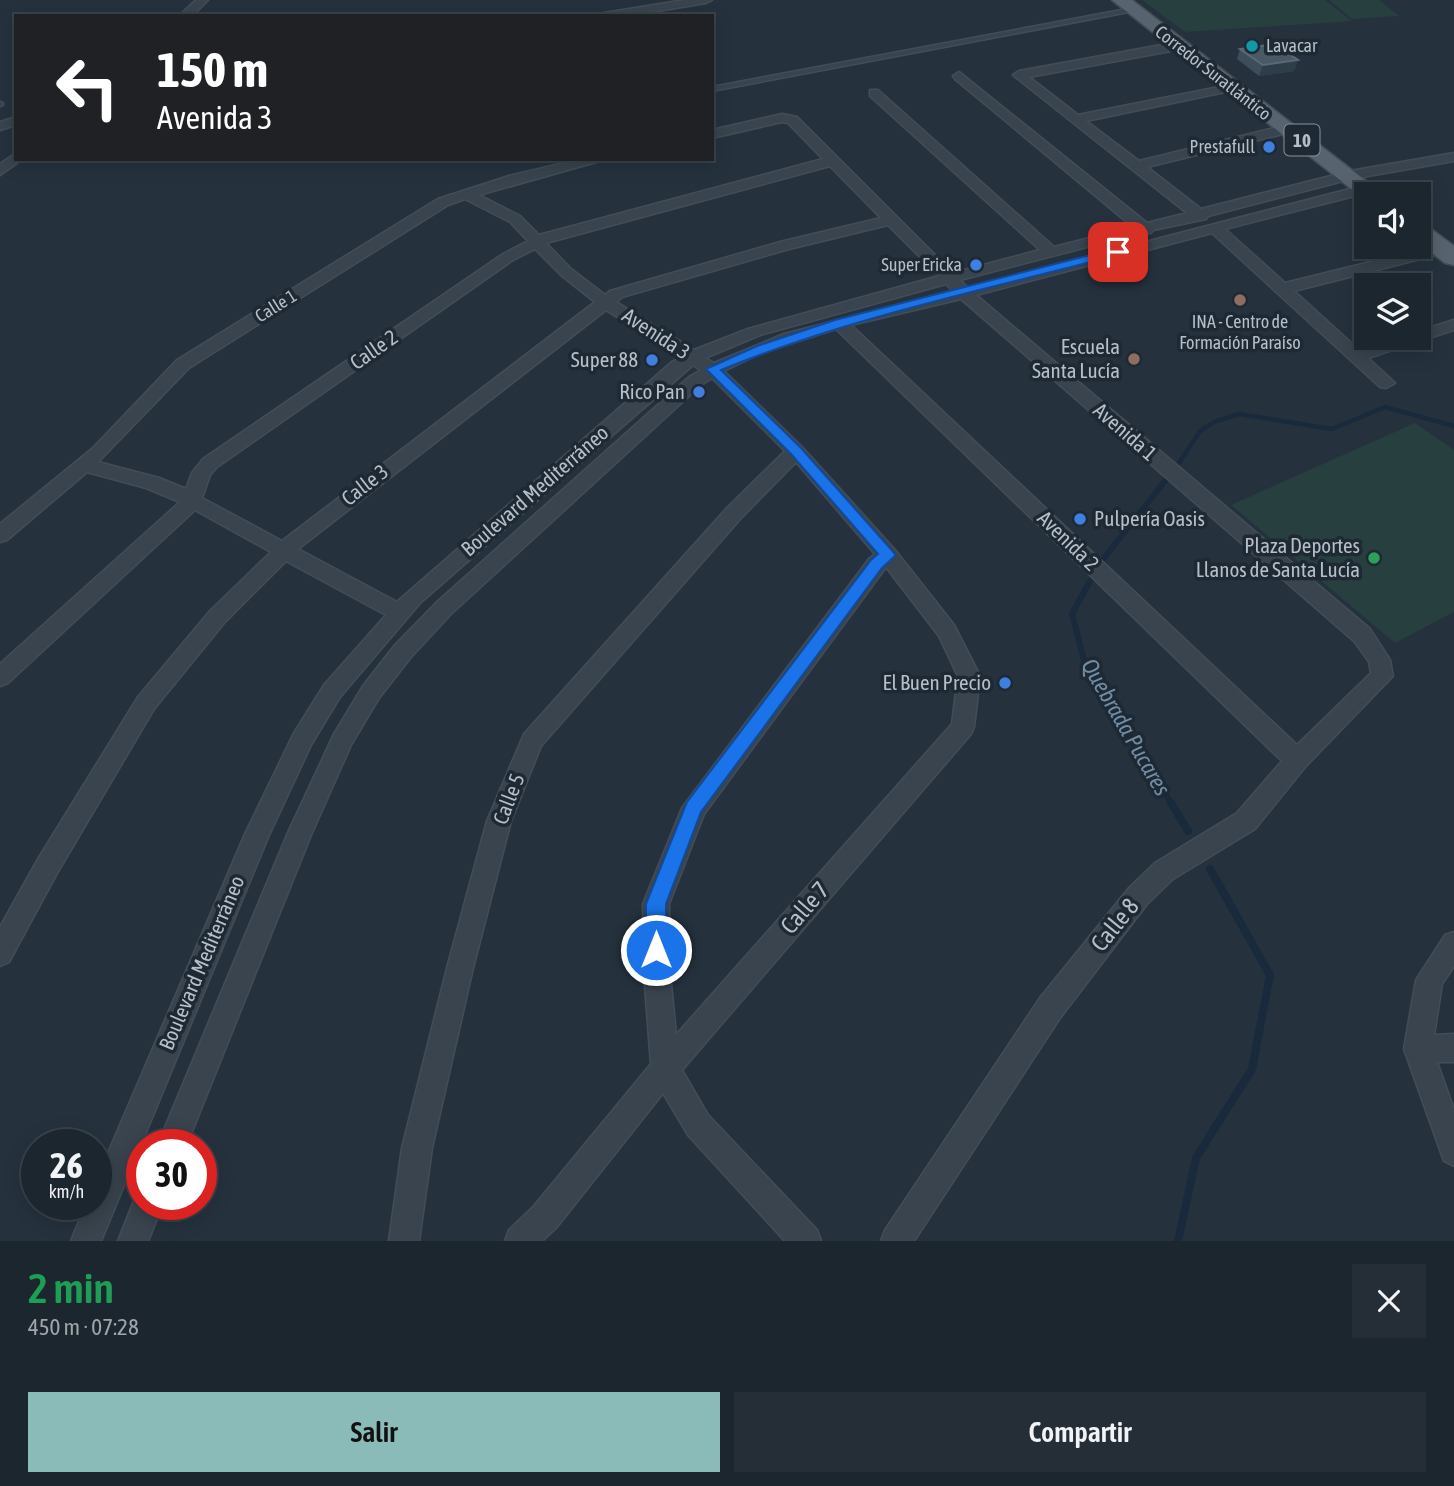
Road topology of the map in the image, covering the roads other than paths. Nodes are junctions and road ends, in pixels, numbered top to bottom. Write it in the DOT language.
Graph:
graph roads {
  1 [pos="202,0"];
  2 [pos="706,0"];
  3 [pos="1126,5"];
  4 [pos="188,14"];
  5 [pos="617,14"];
  6 [pos="1178,46"];
  7 [pos="959,76"];
  8 [pos="1230,87"];
  9 [pos="714,89"];
  10 [pos="874,93"];
  11 [pos="1076,119"];
  12 [pos="1286,129"];
  13 [pos="714,134"];
  14 [pos="1454,157"];
  15 [pos="14,159"];
  16 [pos="591,161"];
  17 [pos="833,161"];
  18 [pos="1135,166"];
  19 [pos="0,171"];
  20 [pos="1357,182"];
  21 [pos="1375,182"];
  22 [pos="1354,188"];
  23 [pos="466,194"];
  24 [pos="891,220"];
  25 [pos="1207,222"];
  26 [pos="1146,230"];
  27 [pos="1431,240"];
  28 [pos="537,242"];
  29 [pos="1052,253"];
  30 [pos="1449,253"];
  31 [pos="957,286"];
  32 [pos="1282,289"];
  33 [pos="605,302"];
  34 [pos="839,323"];
  35 [pos="1454,325"];
  36 [pos="1431,332"];
  37 [pos="1375,350"];
  38 [pos="1356,356"];
  39 [pos="702,363"];
  40 [pos="1386,383"];
  41 [pos="796,451"];
  42 [pos="84,465"];
  43 [pos="192,500"];
  44 [pos="0,535"];
  45 [pos="284,550"];
  46 [pos="888,555"];
  47 [pos="399,613"];
  48 [pos="1379,660"];
  49 [pos="0,677"];
  50 [pos="1297,760"];
  51 [pos="1454,944"];
  52 [pos="0,953"];
  53 [pos="1454,1048"];
  54 [pos="1418,1049"];
  55 [pos="665,1068"];
  56 [pos="179,1129"];
  57 [pos="1454,1151"];
  58 [pos="142,1220"];
  59 [pos="86,1241"];
  60 [pos="133,1241"];
  61 [pos="404,1241"];
  62 [pos="520,1241"];
  63 [pos="806,1241"];
  64 [pos="895,1241"];
  1 -- 4 [label="street"];
  2 -- 5 [label="street"];
  3 -- 6 [label="main road, Corredor Suratlántico / 10"];
  3 -- 9 [label="lane"];
  6 -- 8 [label="main road, Corredor Suratlántico / 10"];
  6 -- 11 [label="street"];
  7 -- 26 [label="street"];
  8 -- 11 [label="street"];
  8 -- 12 [label="main road, Corredor Suratlántico / 10"];
  10 -- 29 [label="street"];
  11 -- 18 [label="street"];
  12 -- 18 [label="street"];
  12 -- 20 [label="main road, Corredor Suratlántico / 10"];
  13 -- 17 [label="street, Avenida 1"];
  14 -- 21 [label="street, Boulevard Mediterráneo"];
  15 -- 19 [label="street"];
  16 -- 23 [label="street, Calle 1"];
  17 -- 24 [label="street, Avenida 1"];
  17 -- 28 [label="street, Calle 2"];
  18 -- 25 [label="street"];
  22 -- 25 [label="street, Boulevard Mediterráneo"];
  23 -- 28 [label="street, Avenida 3"];
  23 -- 42 [label="street, Calle 1"];
  24 -- 31 [label="street, Avenida 1"];
  24 -- 33 [label="street, Calle 3"];
  25 -- 26 [label="street, Boulevard Mediterráneo"];
  25 -- 31 [label="street"];
  25 -- 32 [label="street"];
  26 -- 29 [label="street, Boulevard Mediterráneo"];
  27 -- 30 [label="main road"];
  28 -- 33 [label="street, Avenida 3"];
  28 -- 43 [label="street, Calle 2"];
  29 -- 31 [label="street, Boulevard Mediterráneo"];
  30 -- 32 [label="street"];
  31 -- 34 [label="street, Boulevard Mediterráneo"];
  31 -- 39 [label="street, Boulevard Mediterráneo"];
  31 -- 48 [label="street, Avenida 1"];
  32 -- 38 [label="street"];
  33 -- 39 [label="street, Avenida 3"];
  33 -- 45 [label="street, Calle 3"];
  34 -- 39 [label="street, Boulevard Mediterráneo"];
  34 -- 50 [label="street, Avenida 2"];
  35 -- 36 [label="street"];
  37 -- 38 [label="street"];
  38 -- 40 [label="street"];
  39 -- 41 [label="street, Avenida 3"];
  39 -- 47 [label="street, Boulevard Mediterráneo"];
  39 -- 56 [label="street, Boulevard Mediterráneo"];
  41 -- 46 [label="street, Avenida 3"];
  41 -- 61 [label="street, Calle 5"];
  42 -- 43 [label="street"];
  42 -- 44 [label="street, Calle 1"];
  43 -- 45 [label="street"];
  43 -- 49 [label="street, Calle 2"];
  45 -- 47 [label="street"];
  45 -- 52 [label="street, Calle 3"];
  46 -- 55 [label="street"];
  46 -- 55 [label="street, Calle 7"];
  47 -- 59 [label="street, Boulevard Mediterráneo"];
  48 -- 50 [label="street, Calle 8"];
  50 -- 64 [label="street, Calle 8"];
  51 -- 54 [label="street"];
  53 -- 54 [label="street"];
  54 -- 57 [label="street"];
  55 -- 62 [label="street, Calle 7"];
  55 -- 63 [label="street"];
  58 -- 60 [label="street"];
}
